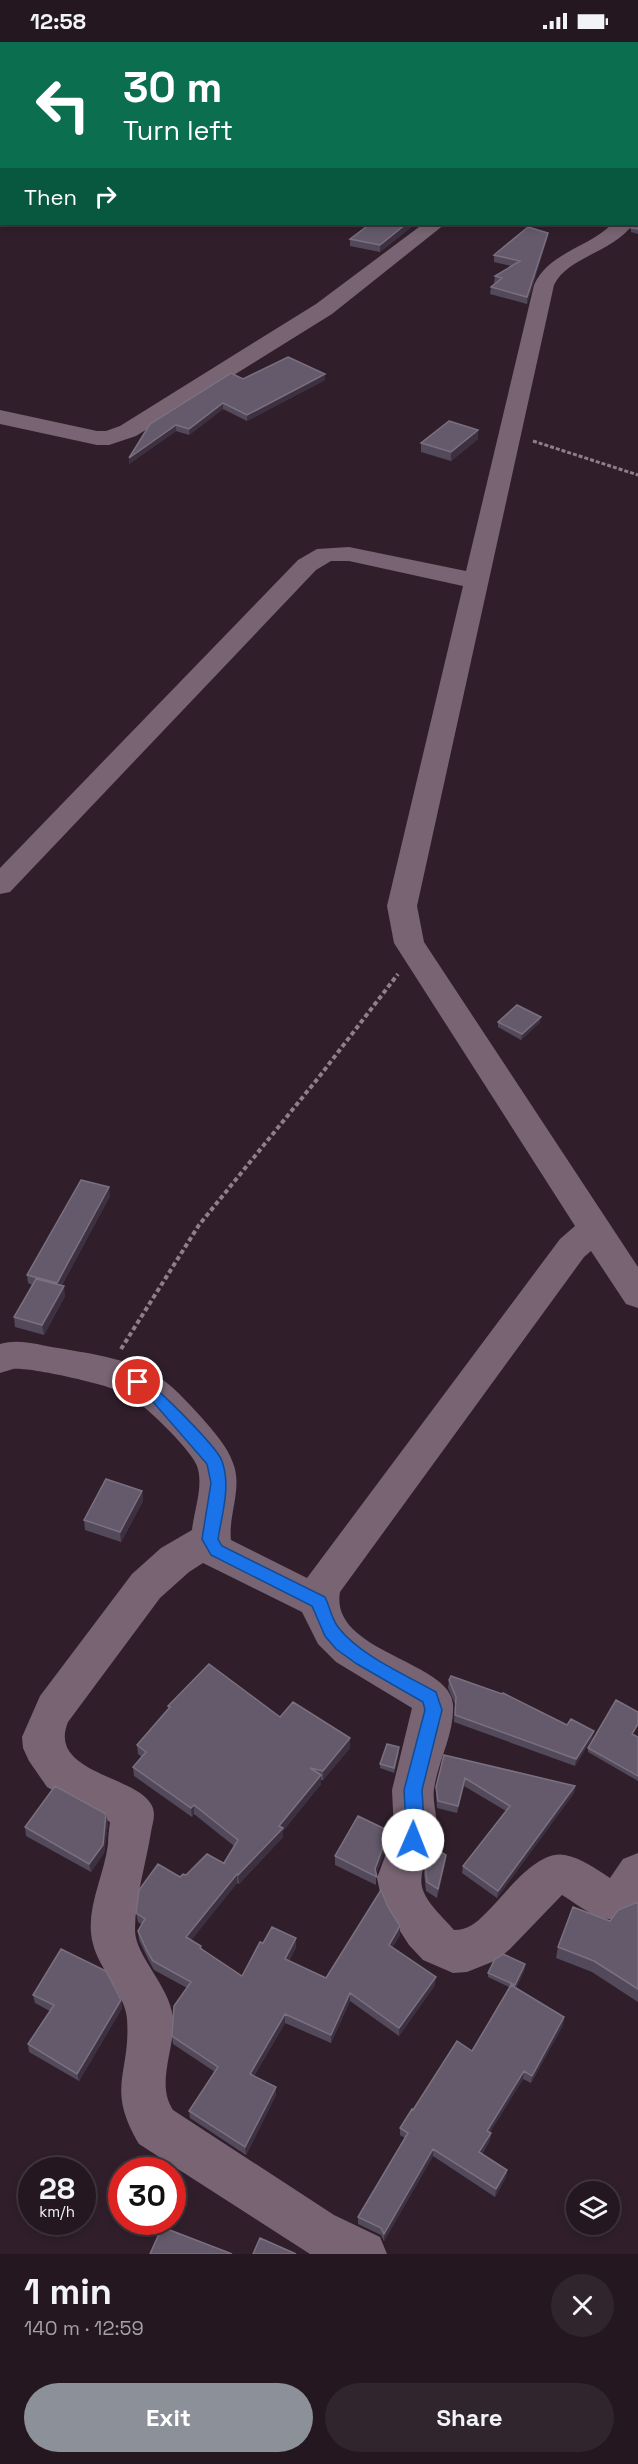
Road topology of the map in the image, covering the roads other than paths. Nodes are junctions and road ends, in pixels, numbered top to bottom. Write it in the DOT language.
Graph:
graph roads {
  1 [pos="434,225"];
  2 [pos="622,225"];
  3 [pos="0,417"];
  4 [pos="476,581"];
  5 [pos="0,885"];
  6 [pos="595,1228"];
  7 [pos="638,1295"];
  8 [pos="0,1359"];
  9 [pos="210,1539"];
  10 [pos="319,1602"];
  11 [pos="638,1873"];
  12 [pos="363,2254"];
  1 -- 3 [label="street"];
  2 -- 4 [label="street"];
  4 -- 5 [label="street"];
  4 -- 6 [label="street"];
  6 -- 7 [label="street"];
  6 -- 10 [label="street"];
  8 -- 9 [label="street"];
  9 -- 10 [label="street"];
  9 -- 12 [label="street"];
  10 -- 11 [label="street"];
}
